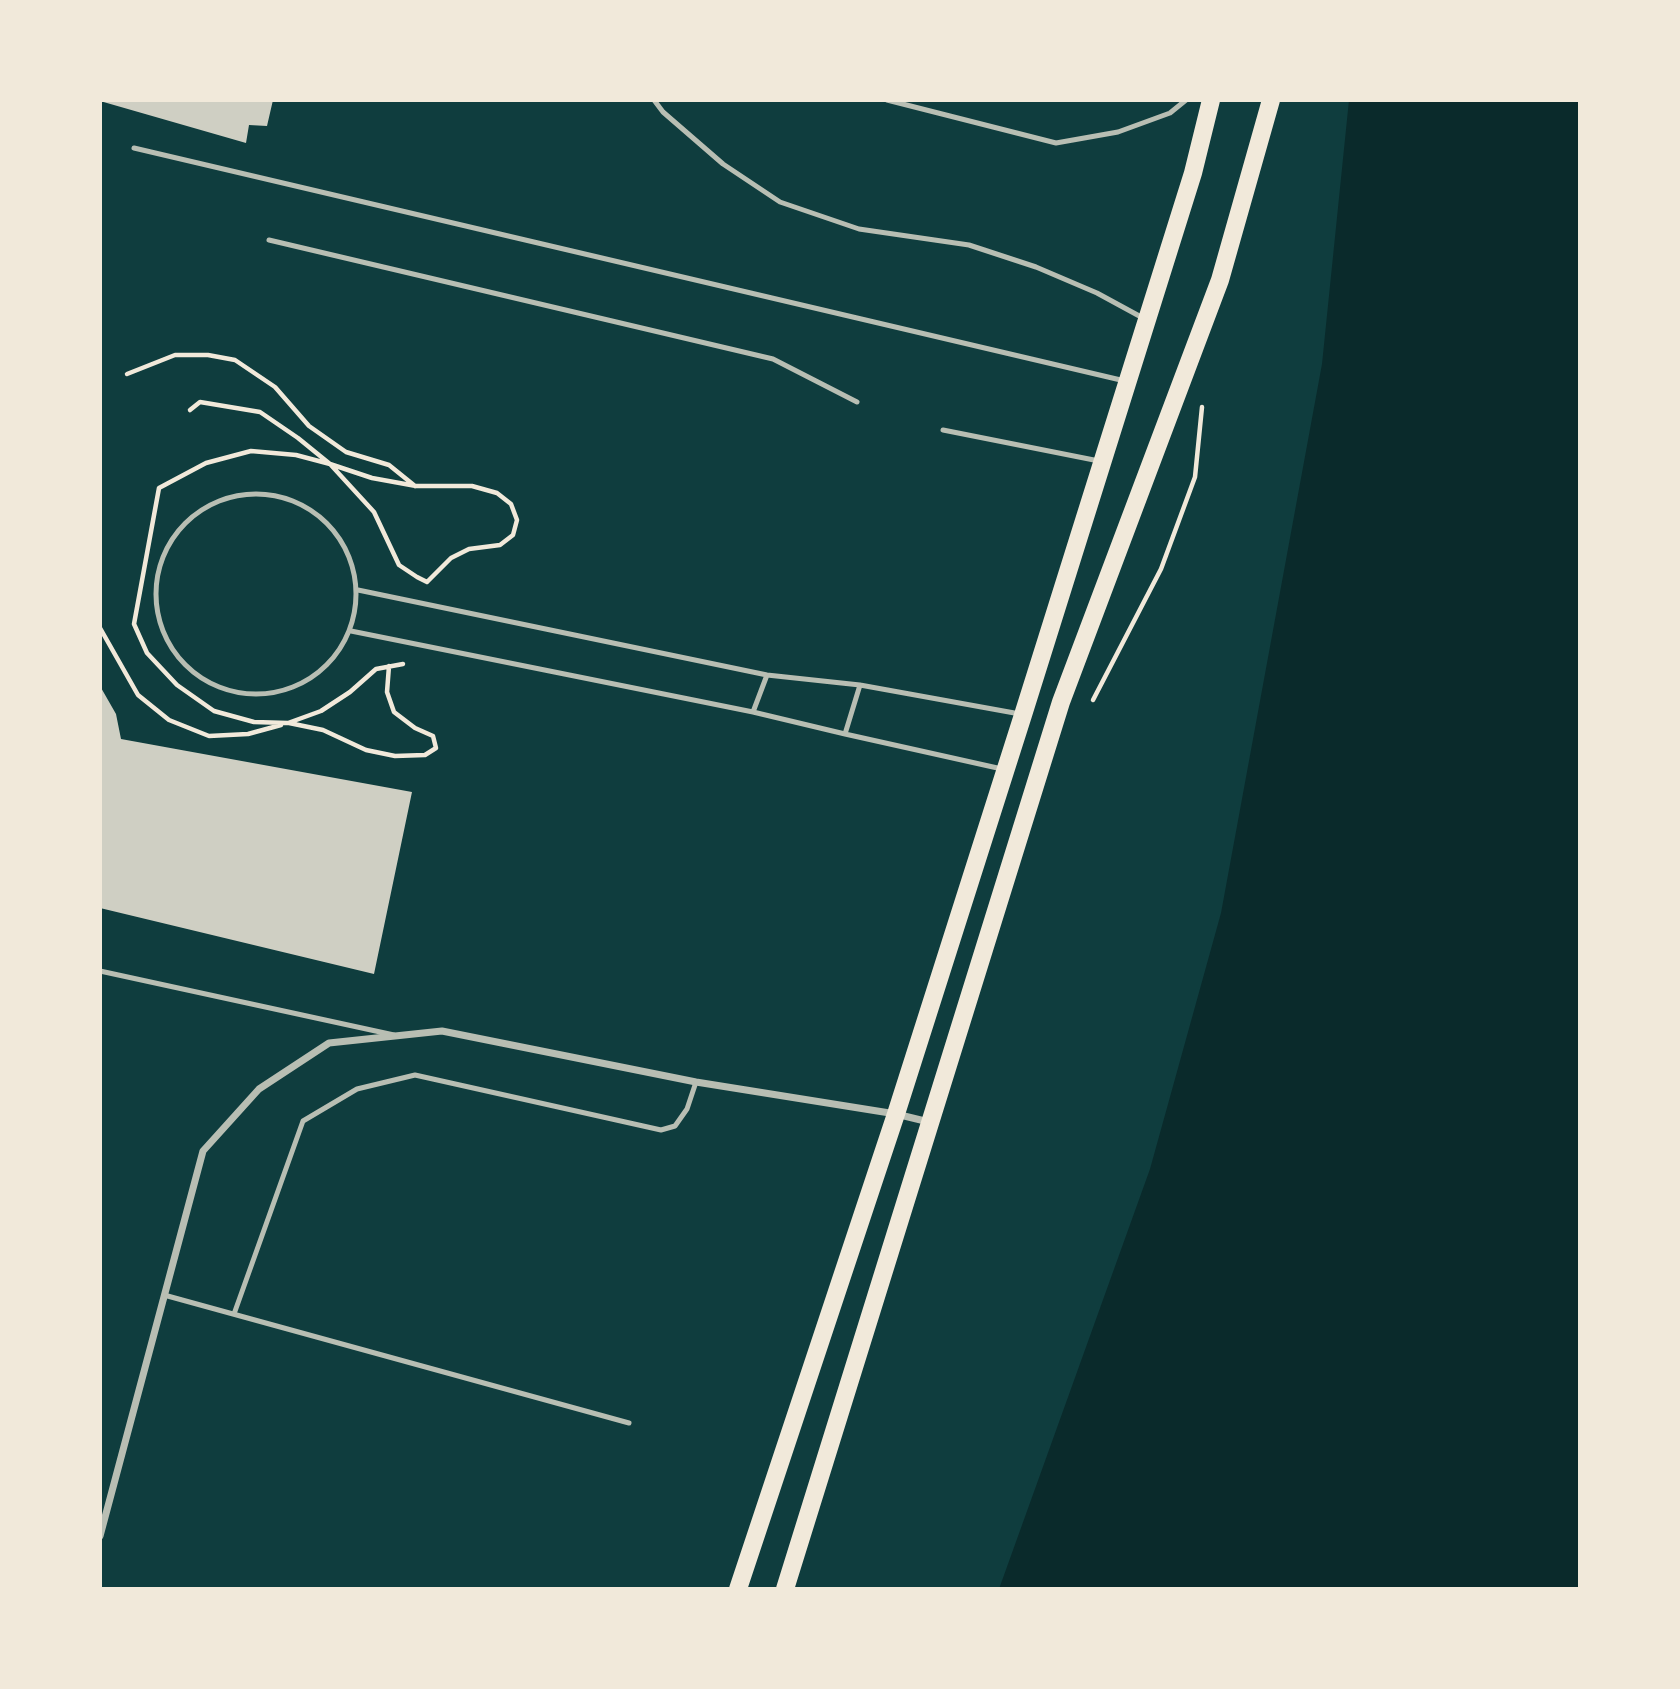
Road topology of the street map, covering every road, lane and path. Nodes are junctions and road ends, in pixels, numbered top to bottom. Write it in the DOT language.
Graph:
graph roads {
  1 [pos="654,100"];
  2 [pos="887,100"];
  3 [pos="1186,100"];
  4 [pos="1212,100"];
  5 [pos="1271,100"];
  6 [pos="134,148"];
  7 [pos="269,240"];
  8 [pos="1147,321"];
  9 [pos="127,374"];
  10 [pos="1128,381"];
  11 [pos="857,402"];
  12 [pos="1203,403"];
  13 [pos="190,410"];
  14 [pos="943,430"];
  15 [pos="1102,462"];
  16 [pos="416,486"];
  17 [pos="428,582"];
  18 [pos="358,590"];
  19 [pos="100,628"];
  20 [pos="351,631"];
  21 [pos="389,666"];
  22 [pos="767,675"];
  23 [pos="860,685"];
  24 [pos="1088,709"];
  25 [pos="753,712"];
  26 [pos="1023,715"];
  27 [pos="845,734"];
  28 [pos="1005,770"];
  29 [pos="100,971"];
  30 [pos="398,1036"];
  31 [pos="696,1082"];
  32 [pos="896,1114"];
  33 [pos="930,1122"];
  34 [pos="164,1295"];
  35 [pos="234,1314"];
  36 [pos="629,1423"];
  37 [pos="100,1536"];
  38 [pos="738,1589"];
  39 [pos="785,1589"];
  1 -- 8 [label="lane"];
  2 -- 3 [label="lane"];
  4 -- 8 [label="main road"];
  5 -- 33 [label="main road"];
  6 -- 10 [label="lane"];
  7 -- 11 [label="lane"];
  8 -- 10 [label="main road"];
  9 -- 16 [label="path"];
  10 -- 15 [label="main road"];
  12 -- 24 [label="path"];
  13 -- 16 [label="path"];
  14 -- 15 [label="lane"];
  15 -- 26 [label="main road"];
  16 -- 17 [label="path"];
  18 -- 20 [label="lane"];
  18 -- 20 [label="lane"];
  18 -- 22 [label="lane"];
  19 -- 21 [label="path"];
  20 -- 25 [label="lane"];
  22 -- 23 [label="lane"];
  22 -- 25 [label="lane"];
  23 -- 26 [label="lane"];
  23 -- 27 [label="lane"];
  25 -- 27 [label="lane"];
  26 -- 28 [label="main road"];
  27 -- 28 [label="lane"];
  28 -- 32 [label="main road"];
  29 -- 30 [label="lane"];
  30 -- 31 [label="street"];
  30 -- 34 [label="street"];
  31 -- 32 [label="street"];
  31 -- 35 [label="lane"];
  32 -- 33 [label="street"];
  32 -- 38 [label="main road"];
  33 -- 39 [label="main road"];
  34 -- 35 [label="lane"];
  34 -- 37 [label="street"];
  35 -- 36 [label="lane"];
}
